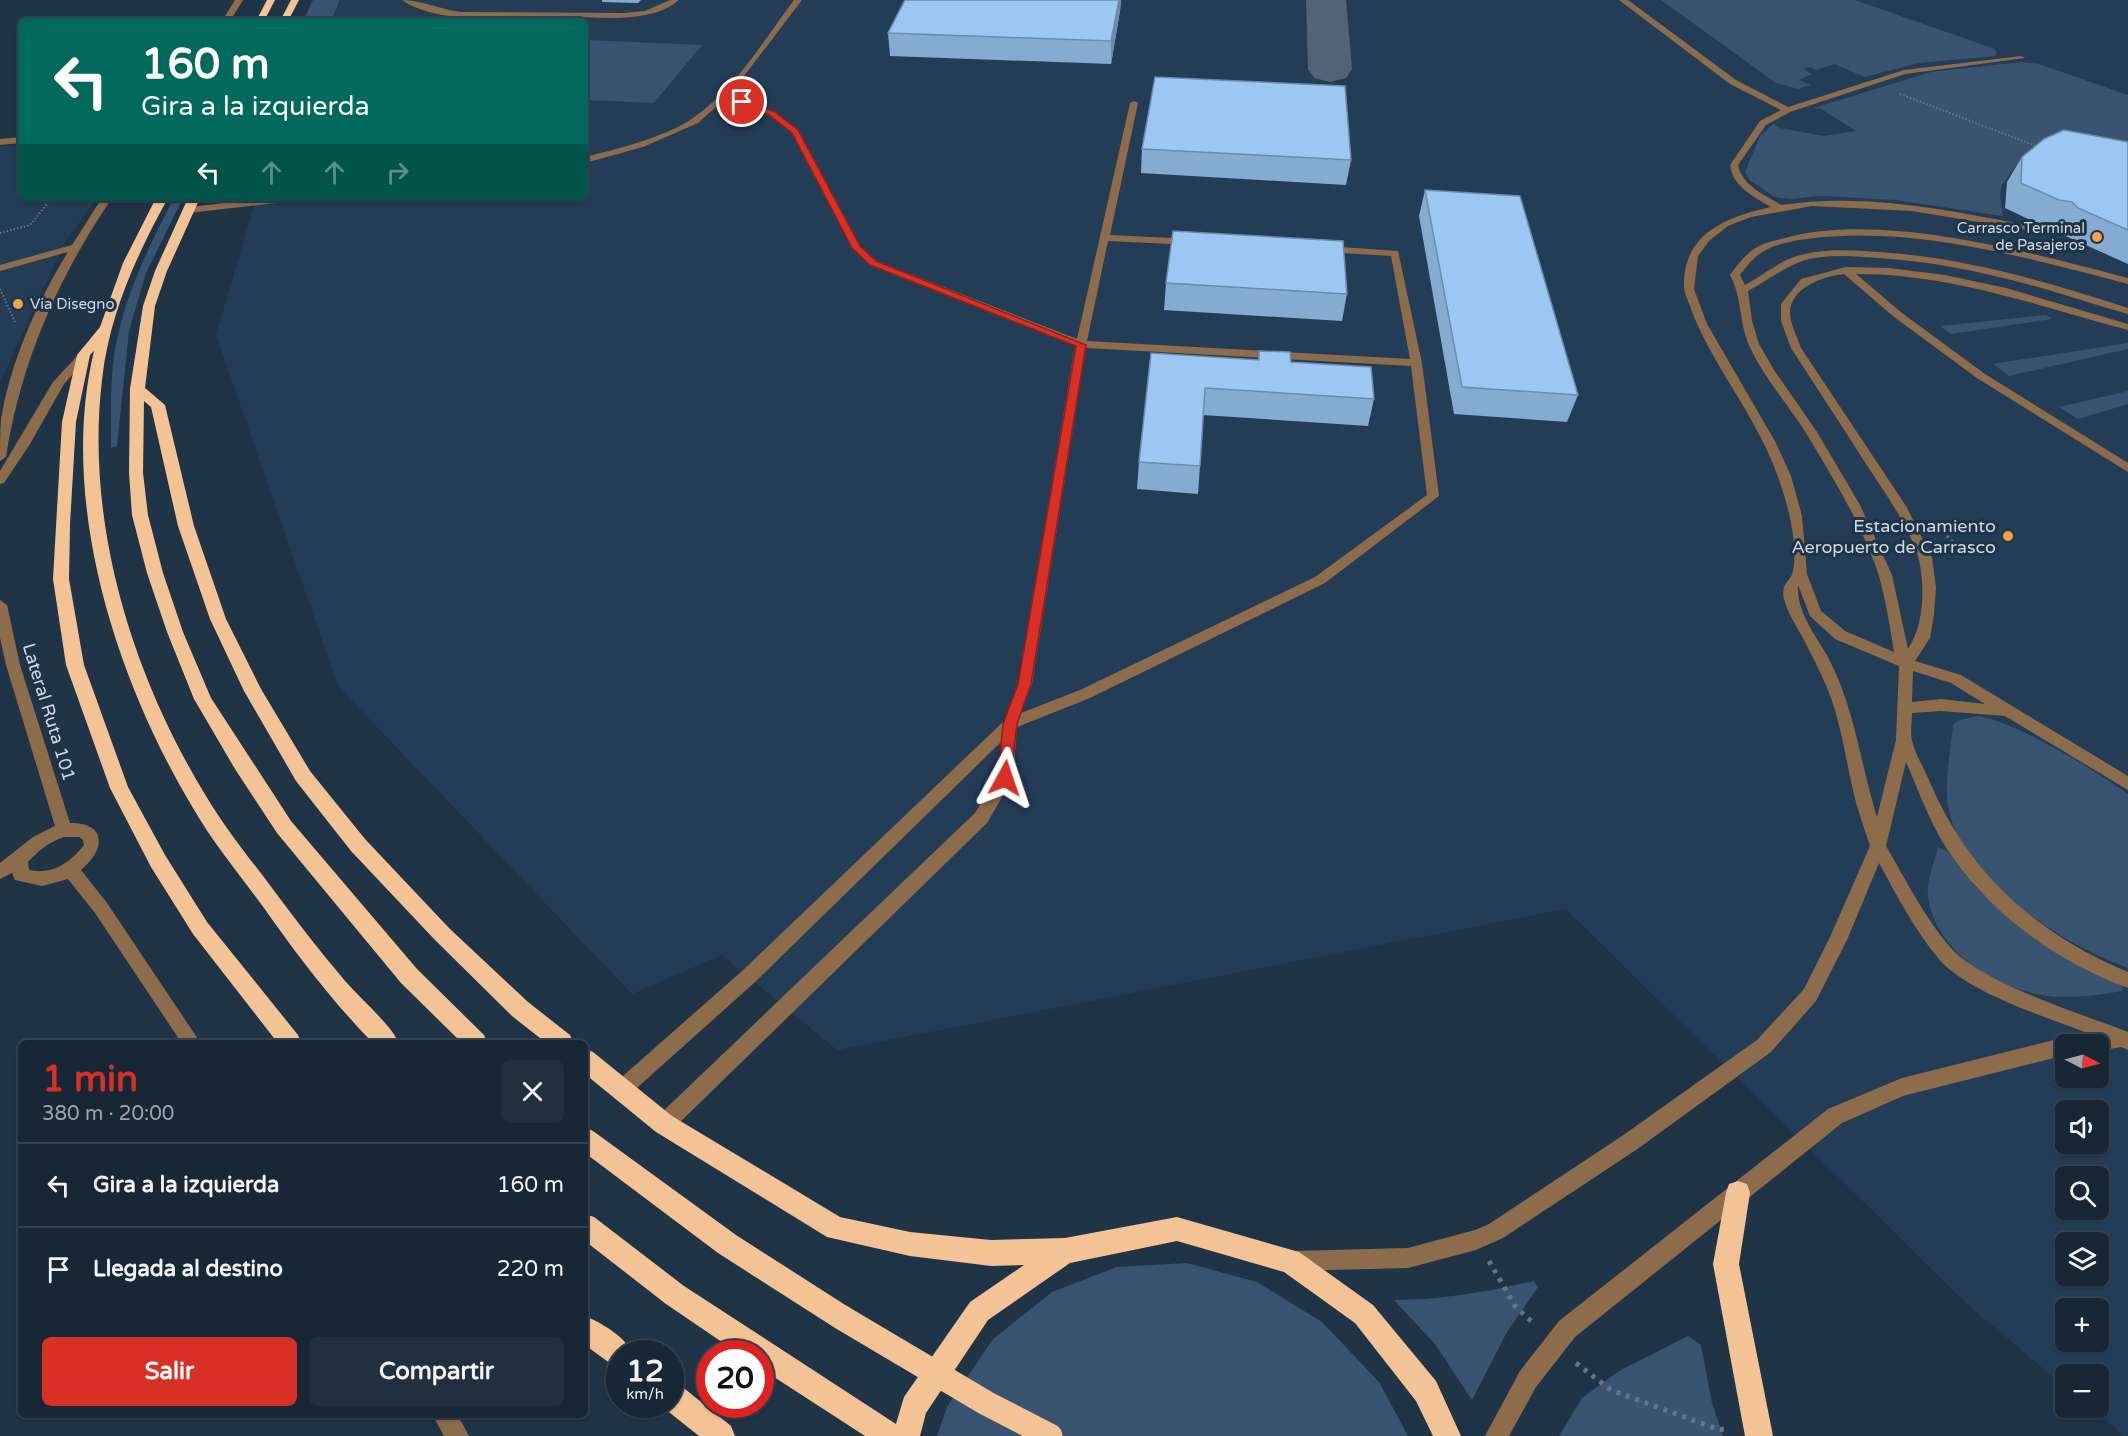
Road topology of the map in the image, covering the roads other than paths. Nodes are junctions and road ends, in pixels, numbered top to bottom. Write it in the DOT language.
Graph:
graph roads {
  1 [pos="239,0"];
  2 [pos="271,0"];
  3 [pos="295,0"];
  4 [pos="406,0"];
  5 [pos="675,0"];
  6 [pos="798,0"];
  7 [pos="1623,0"];
  8 [pos="228,18"];
  9 [pos="262,18"];
  10 [pos="286,18"];
  11 [pos="2021,58"];
  12 [pos="726,94"];
  13 [pos="1134,103"];
  14 [pos="1787,110"];
  15 [pos="18,140"];
  16 [pos="0,142"];
  17 [pos="588,159"];
  18 [pos="105,201"];
  19 [pos="160,201"];
  20 [pos="243,201"];
  21 [pos="192,204"];
  22 [pos="1779,208"];
  23 [pos="2054,233"];
  24 [pos="1104,238"];
  25 [pos="1209,243"];
  26 [pos="75,247"];
  27 [pos="1314,249"];
  28 [pos="0,268"];
  29 [pos="1846,270"];
  30 [pos="2128,280"];
  31 [pos="1743,290"];
  32 [pos="2128,311"];
  33 [pos="107,327"];
  34 [pos="2128,327"];
  35 [pos="1081,345"];
  36 [pos="84,355"];
  37 [pos="1416,363"];
  38 [pos="137,389"];
  39 [pos="0,457"];
  40 [pos="2128,468"];
  41 [pos="0,480"];
  42 [pos="1800,574"];
  43 [pos="0,605"];
  44 [pos="1906,663"];
  45 [pos="6,665"];
  46 [pos="1905,708"];
  47 [pos="2008,711"];
  48 [pos="1010,724"];
  49 [pos="1904,740"];
  50 [pos="2128,784"];
  51 [pos="64,830"];
  52 [pos="1878,846"];
  53 [pos="20,867"];
  54 [pos="72,871"];
  55 [pos="0,872"];
  56 [pos="0,881"];
  57 [pos="2128,980"];
  58 [pos="190,1040"];
  59 [pos="288,1040"];
  60 [pos="385,1040"];
  61 [pos="474,1040"];
  62 [pos="559,1040"];
  63 [pos="2125,1040"];
  64 [pos="2109,1042"];
  65 [pos="2055,1049"];
  66 [pos="588,1062"];
  67 [pos="622,1089"];
  68 [pos="664,1124"];
  69 [pos="588,1141"];
  70 [pos="1738,1193"];
  71 [pos="588,1228"];
  72 [pos="1065,1251"];
  73 [pos="1290,1261"];
  74 [pos="588,1331"];
  75 [pos="606,1345"];
  76 [pos="684,1406"];
  77 [pos="446,1418"];
  78 [pos="1759,1435"];
  79 [pos="458,1436"];
  80 [pos="721,1436"];
  81 [pos="890,1436"];
  82 [pos="906,1436"];
  83 [pos="1050,1436"];
  84 [pos="1448,1436"];
  85 [pos="1496,1436"];
  1 -- 8 [label="street"];
  2 -- 9 [label="highway"];
  3 -- 10 [label="highway"];
  4 -- 5 [label="street"];
  6 -- 12 [label="street"];
  7 -- 14 [label="street"];
  11 -- 14 [label="street"];
  12 -- 17 [label="street"];
  12 -- 35 [label="street"];
  13 -- 24 [label="street"];
  14 -- 22 [label="street"];
  15 -- 16 [label="street"];
  18 -- 26 [label="street"];
  19 -- 33 [label="highway"];
  20 -- 21 [label="street"];
  21 -- 38 [label="highway"];
  22 -- 23 [label="street"];
  22 -- 42 [label="street"];
  24 -- 25 [label="street"];
  24 -- 35 [label="street"];
  26 -- 28 [label="street"];
  26 -- 39 [label="street"];
  27 -- 37 [label="street"];
  29 -- 34 [label="street"];
  29 -- 40 [label="street"];
  29 -- 44 [label="street"];
  30 -- 31 [label="street"];
  31 -- 32 [label="street"];
  31 -- 44 [label="street"];
  33 -- 36 [label="highway"];
  33 -- 60 [label="highway"];
  35 -- 37 [label="street"];
  35 -- 48 [label="street"];
  36 -- 41 [label="street"];
  36 -- 59 [label="highway"];
  37 -- 48 [label="street"];
  38 -- 61 [label="highway"];
  38 -- 62 [label="highway"];
  42 -- 44 [label="street"];
  42 -- 52 [label="street"];
  43 -- 45 [label="street, Lateral Ruta 101"];
  44 -- 46 [label="street"];
  44 -- 47 [label="street"];
  45 -- 51 [label="street, Lateral Ruta 101"];
  46 -- 47 [label="street"];
  46 -- 49 [label="street"];
  47 -- 50 [label="street"];
  48 -- 67 [label="street"];
  48 -- 68 [label="street"];
  49 -- 52 [label="street"];
  49 -- 57 [label="street"];
  51 -- 53 [label="street"];
  51 -- 54 [label="street"];
  52 -- 63 [label="street"];
  52 -- 73 [label="street"];
  53 -- 54 [label="street"];
  53 -- 55 [label="street"];
  53 -- 56 [label="street"];
  54 -- 58 [label="street"];
  63 -- 64 [label="street"];
  65 -- 70 [label="street"];
  66 -- 67 [label="highway"];
  67 -- 68 [label="highway"];
  68 -- 72 [label="highway"];
  69 -- 83 [label="highway, bridge"];
  70 -- 78 [label="highway"];
  70 -- 85 [label="street"];
  71 -- 81 [label="highway"];
  72 -- 73 [label="highway"];
  72 -- 82 [label="highway"];
  73 -- 84 [label="highway"];
  74 -- 75 [label="highway"];
  76 -- 80 [label="highway"];
  77 -- 79 [label="street"];
}
